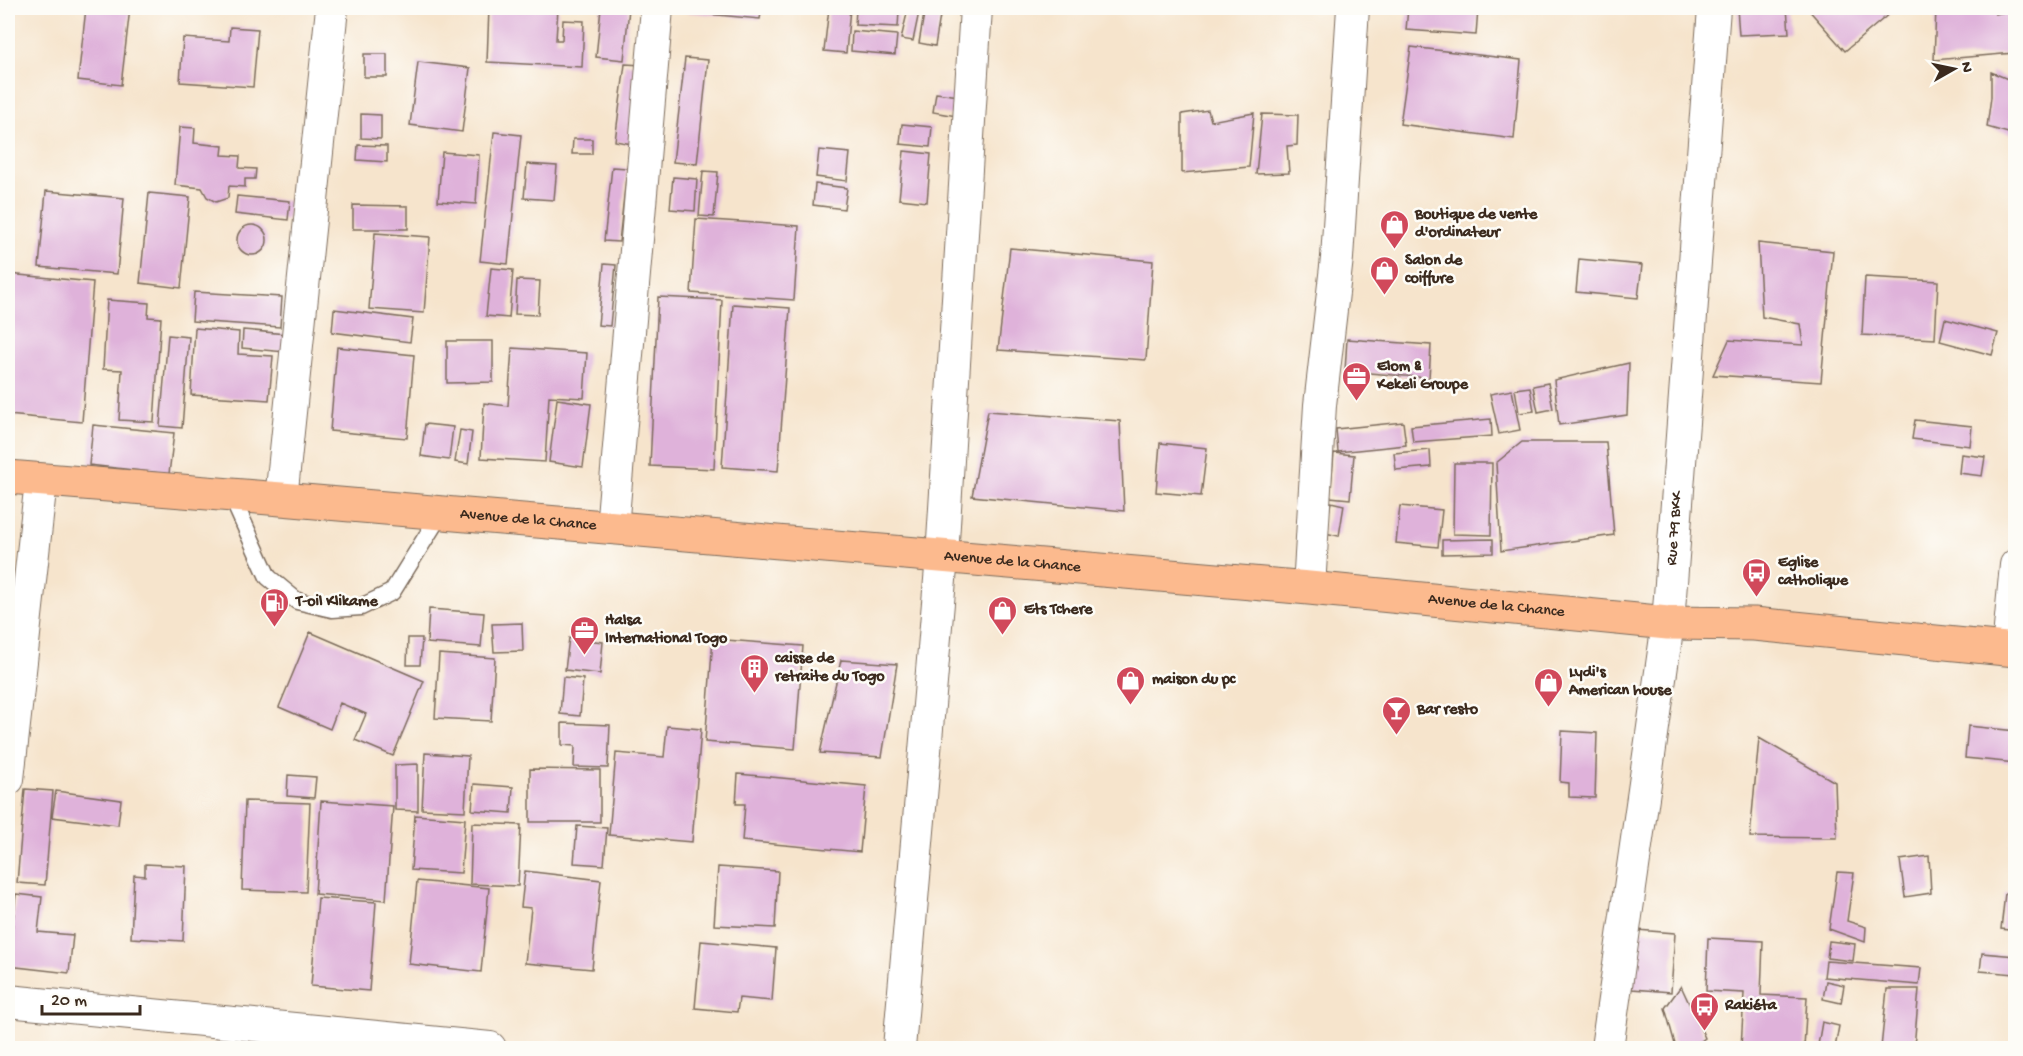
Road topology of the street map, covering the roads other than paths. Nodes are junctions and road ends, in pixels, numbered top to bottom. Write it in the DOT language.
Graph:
graph roads {
  1 [pos="332,8"];
  2 [pos="657,8"];
  3 [pos="976,8"];
  4 [pos="1353,8"];
  5 [pos="1714,8"];
  6 [pos="8,477"];
  7 [pos="41,481"];
  8 [pos="231,495"];
  9 [pos="281,498"];
  10 [pos="441,513"];
  11 [pos="612,528"];
  12 [pos="942,557"];
  13 [pos="2016,565"];
  14 [pos="1309,588"];
  15 [pos="1668,623"];
  16 [pos="2012,649"];
  17 [pos="8,779"];
  18 [pos="8,1001"];
  19 [pos="490,1048"];
  20 [pos="898,1048"];
  21 [pos="1606,1048"];
  1 -- 9 [label="street"];
  2 -- 11 [label="street"];
  3 -- 12 [label="street"];
  4 -- 14 [label="street"];
  5 -- 15 [label="street, Rue 79 BKK"];
  6 -- 7 [label="main road, Avenue de la Chance"];
  7 -- 8 [label="main road, Avenue de la Chance"];
  7 -- 17 [label="street"];
  8 -- 9 [label="main road, Avenue de la Chance"];
  8 -- 10 [label="lane"];
  9 -- 10 [label="main road, Avenue de la Chance"];
  10 -- 11 [label="main road, Avenue de la Chance"];
  11 -- 12 [label="main road, Avenue de la Chance"];
  12 -- 14 [label="main road, Avenue de la Chance"];
  12 -- 20 [label="street"];
  13 -- 16 [label="street"];
  14 -- 15 [label="main road, Avenue de la Chance"];
  15 -- 16 [label="main road, Avenue de la Chance"];
  15 -- 21 [label="street, Rue 79 BKK"];
  18 -- 19 [label="street"];
}
